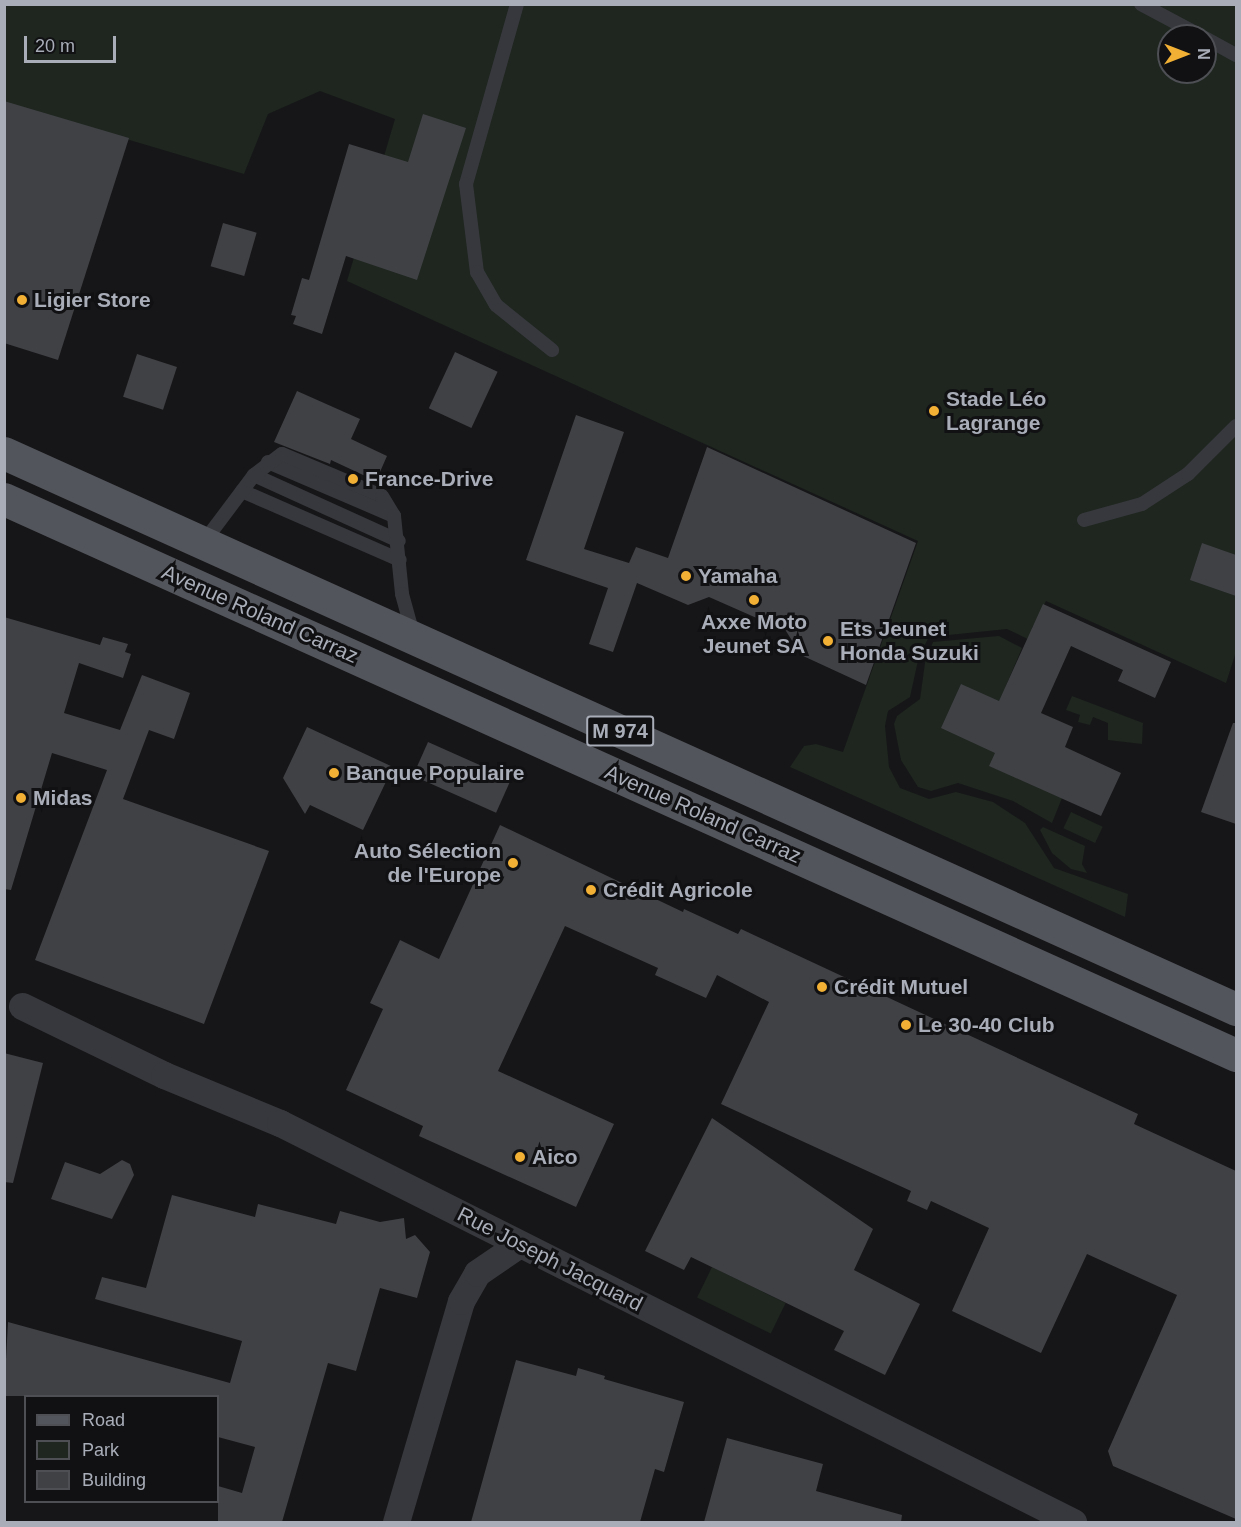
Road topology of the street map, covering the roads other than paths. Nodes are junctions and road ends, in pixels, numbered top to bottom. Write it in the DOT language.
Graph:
graph roads {
  1 [pos="517,4"];
  2 [pos="1141,4"];
  3 [pos="1179,24"];
  4 [pos="1217,45"];
  5 [pos="1236,55"];
  6 [pos="552,350"];
  7 [pos="1236,426"];
  8 [pos="4,453"];
  9 [pos="254,475"];
  10 [pos="242,491"];
  11 [pos="4,499"];
  12 [pos="1084,520"];
  13 [pos="399,541"];
  14 [pos="203,543"];
  15 [pos="400,560"];
  16 [pos="415,639"];
  17 [pos="22,1006"];
  18 [pos="1236,1009"];
  19 [pos="1236,1055"];
  20 [pos="518,1245"];
  21 [pos="396,1522"];
  22 [pos="1073,1522"];
  1 -- 6 [label="lane"];
  2 -- 3 [label="lane"];
  4 -- 5 [label="lane"];
  7 -- 12 [label="lane"];
  8 -- 14 [label="main road, Avenue Roland Carraz / M 974"];
  9 -- 10 [label="lane"];
  9 -- 13 [label="lane"];
  9 -- 13 [label="lane"];
  10 -- 14 [label="lane"];
  10 -- 15 [label="lane"];
  11 -- 19 [label="main road, Avenue Roland Carraz / M 974"];
  13 -- 15 [label="lane"];
  14 -- 16 [label="main road, Avenue Roland Carraz / M 974"];
  15 -- 16 [label="lane"];
  16 -- 18 [label="main road, Avenue Roland Carraz / M 974"];
  17 -- 20 [label="street, Rue Joseph Jacquard"];
  20 -- 21 [label="street"];
  20 -- 22 [label="street, Rue Joseph Jacquard"];
}
